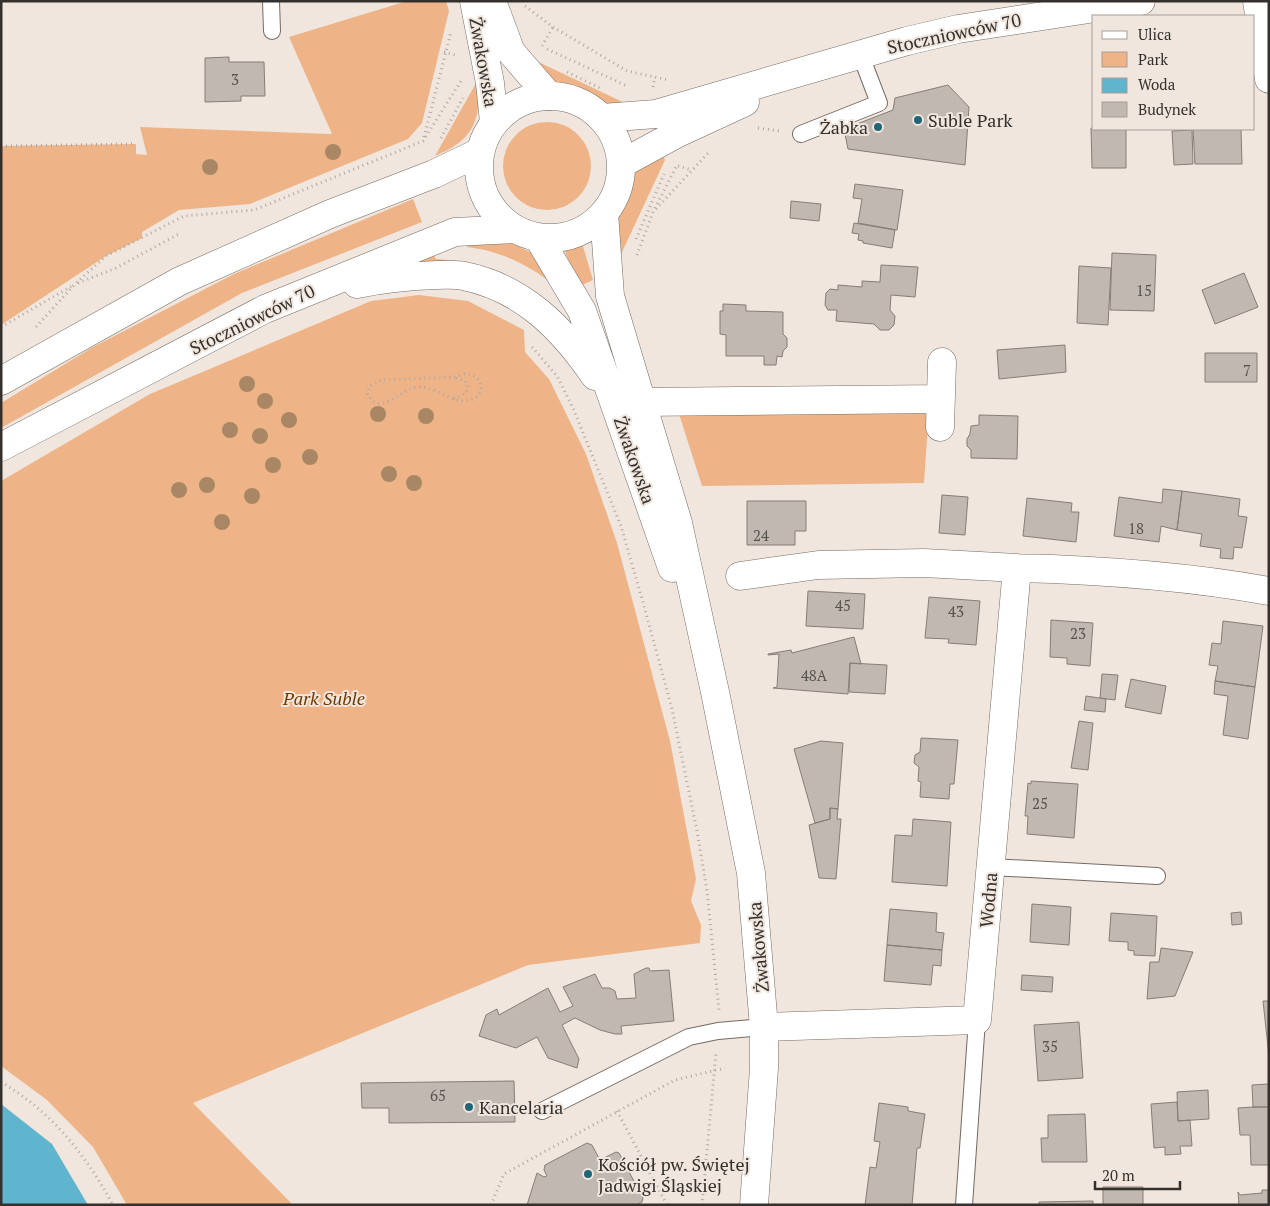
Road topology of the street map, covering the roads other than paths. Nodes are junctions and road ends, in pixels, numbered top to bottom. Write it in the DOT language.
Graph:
graph roads {
  1 [pos="271,1"];
  2 [pos="474,1"];
  3 [pos="492,1"];
  4 [pos="1141,1"];
  5 [pos="1257,1"];
  6 [pos="272,31"];
  7 [pos="861,56"];
  8 [pos="829,65"];
  9 [pos="1269,79"];
  10 [pos="549,96"];
  11 [pos="602,118"];
  12 [pos="494,122"];
  13 [pos="801,134"];
  14 [pos="480,152"];
  15 [pos="621,164"];
  16 [pos="604,213"];
  17 [pos="526,233"];
  18 [pos="293,296"];
  19 [pos="942,362"];
  20 [pos="1,381"];
  21 [pos="940,398"];
  22 [pos="640,402"];
  23 [pos="940,427"];
  24 [pos="628,439"];
  25 [pos="1,447"];
  26 [pos="1017,568"];
  27 [pos="740,576"];
  28 [pos="1269,591"];
  29 [pos="715,692"];
  30 [pos="991,867"];
  31 [pos="1156,876"];
  32 [pos="977,1020"];
  33 [pos="764,1026"];
  34 [pos="542,1111"];
  35 [pos="754,1205"];
  36 [pos="964,1205"];
  1 -- 6 [label="lane"];
  2 -- 12 [label="street, Żwakowska"];
  3 -- 10 [label="street, Żwakowska"];
  4 -- 7 [label="street, Stoczniowców 70"];
  5 -- 9 [label="street"];
  7 -- 8 [label="street, Stoczniowców 70"];
  7 -- 13 [label="lane"];
  8 -- 11 [label="street, Stoczniowców 70"];
  8 -- 15 [label="street, Stoczniowców 70"];
  10 -- 11 [label="street"];
  10 -- 12 [label="street"];
  11 -- 15 [label="street"];
  12 -- 14 [label="street"];
  14 -- 17 [label="street"];
  14 -- 20 [label="street"];
  15 -- 16 [label="street"];
  16 -- 17 [label="street"];
  16 -- 22 [label="street, Żwakowska"];
  17 -- 18 [label="street, Stoczniowców 70"];
  17 -- 24 [label="street, Żwakowska"];
  18 -- 24 [label="street"];
  18 -- 25 [label="street, Stoczniowców 70"];
  19 -- 21 [label="street"];
  21 -- 22 [label="street, Żwakowska"];
  21 -- 23 [label="street"];
  22 -- 29 [label="street, Żwakowska"];
  24 -- 29 [label="street, Żwakowska"];
  26 -- 27 [label="street"];
  26 -- 28 [label="street"];
  26 -- 30 [label="street, Wodna"];
  29 -- 33 [label="street, Żwakowska"];
  30 -- 31 [label="lane"];
  30 -- 32 [label="street, Wodna"];
  32 -- 33 [label="street"];
  32 -- 36 [label="lane"];
  33 -- 34 [label="lane"];
  33 -- 35 [label="street, Żwakowska"];
}
